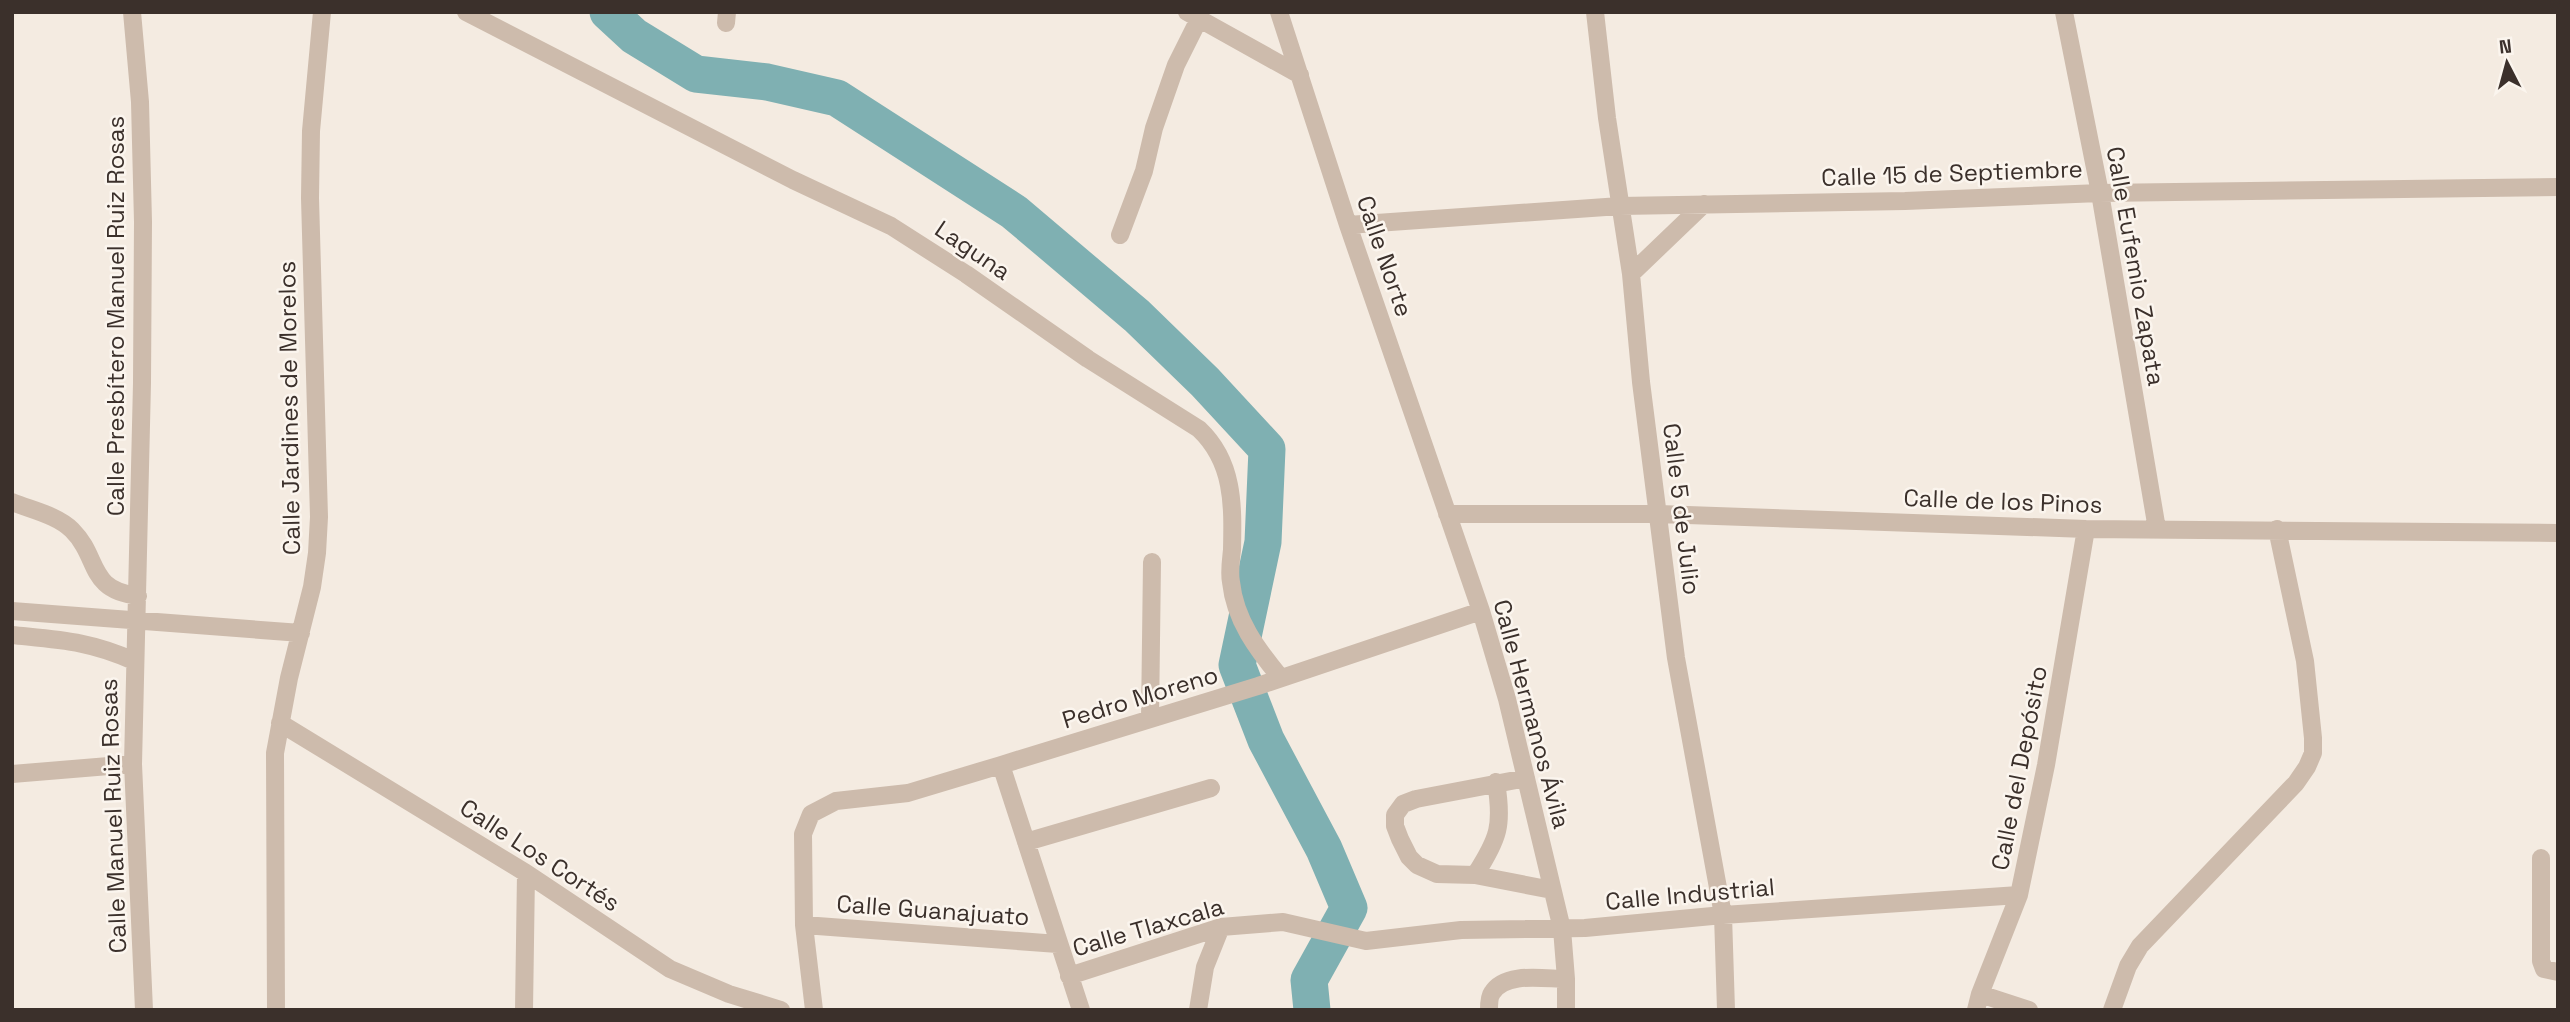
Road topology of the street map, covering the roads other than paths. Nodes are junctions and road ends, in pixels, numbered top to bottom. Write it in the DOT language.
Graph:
graph roads {
  1 [pos="132,12"];
  2 [pos="322,12"];
  3 [pos="466,12"];
  4 [pos="1279,12"];
  5 [pos="1595,12"];
  6 [pos="2064,12"];
  7 [pos="1193,16"];
  8 [pos="1300,75"];
  9 [pos="2558,187"];
  10 [pos="2100,193"];
  11 [pos="1704,204"];
  12 [pos="1620,206"];
  13 [pos="1348,225"];
  14 [pos="1120,236"];
  15 [pos="1631,274"];
  16 [pos="12,502"];
  17 [pos="1447,514"];
  18 [pos="1659,514"];
  19 [pos="2086,529"];
  20 [pos="2157,529"];
  21 [pos="2277,529"];
  22 [pos="2558,533"];
  23 [pos="1152,562"];
  24 [pos="138,596"];
  25 [pos="12,611"];
  26 [pos="1481,611"];
  27 [pos="136,620"];
  28 [pos="301,634"];
  29 [pos="12,635"];
  30 [pos="134,661"];
  31 [pos="1280,677"];
  32 [pos="1150,719"];
  33 [pos="280,723"];
  34 [pos="133,764"];
  35 [pos="1001,765"];
  36 [pos="12,775"];
  37 [pos="1526,778"];
  38 [pos="1496,782"];
  39 [pos="1211,788"];
  40 [pos="1026,842"];
  41 [pos="2541,858"];
  42 [pos="526,873"];
  43 [pos="1475,875"];
  44 [pos="1552,890"];
  45 [pos="2019,895"];
  46 [pos="1723,915"];
  47 [pos="804,925"];
  48 [pos="1221,927"];
  49 [pos="1562,929"];
  50 [pos="1366,941"];
  51 [pos="1059,944"];
  52 [pos="2558,972"];
  53 [pos="1069,976"];
  54 [pos="1566,979"];
  55 [pos="1978,1002"];
  56 [pos="144,1010"];
  57 [pos="276,1010"];
  58 [pos="524,1010"];
  59 [pos="781,1010"];
  60 [pos="814,1010"];
  61 [pos="1082,1010"];
  62 [pos="1198,1010"];
  63 [pos="1489,1010"];
  64 [pos="1566,1010"];
  65 [pos="1726,1010"];
  66 [pos="2029,1010"];
  67 [pos="2112,1010"];
  1 -- 24 [label="street, Calle Presbítero Manuel Ruiz Rosas"];
  2 -- 28 [label="street, Calle Jardines de Morelos"];
  3 -- 31 [label="street, Laguna"];
  4 -- 8 [label="street, Calle Norte"];
  5 -- 12 [label="street, Calle 5 de Julio"];
  6 -- 10 [label="street, Calle Eufemio Zapata"];
  7 -- 8 [label="street"];
  7 -- 14 [label="street"];
  8 -- 13 [label="street, Calle Norte"];
  9 -- 10 [label="street, Calle 15 de Septiembre"];
  10 -- 11 [label="street, Calle 15 de Septiembre"];
  10 -- 20 [label="street, Calle Eufemio Zapata"];
  11 -- 12 [label="street, Calle 15 de Septiembre"];
  11 -- 15 [label="street"];
  12 -- 13 [label="street, Calle 15 de Septiembre"];
  12 -- 15 [label="street, Calle 5 de Julio"];
  13 -- 17 [label="street, Calle Norte"];
  15 -- 18 [label="street, Calle 5 de Julio"];
  16 -- 24 [label="street"];
  17 -- 18 [label="street, Calle de los Pinos"];
  17 -- 26 [label="street, Calle Hermanos Ávila"];
  18 -- 19 [label="street, Calle de los Pinos"];
  18 -- 46 [label="street, Calle 5 de Julio"];
  19 -- 20 [label="street, Calle de los Pinos"];
  19 -- 45 [label="street, Calle del Depósito"];
  20 -- 21 [label="street, Calle de los Pinos"];
  21 -- 22 [label="street, Calle de los Pinos"];
  21 -- 67 [label="street"];
  23 -- 32 [label="street"];
  24 -- 27 [label="street, Calle Presbítero Manuel Ruiz Rosas"];
  25 -- 27 [label="street"];
  26 -- 31 [label="street, Pedro Moreno"];
  26 -- 37 [label="street, Calle Hermanos Ávila"];
  27 -- 28 [label="street"];
  27 -- 30 [label="street, Calle Manuel Ruiz Rosas"];
  28 -- 33 [label="street, Calle Jardines de Morelos"];
  29 -- 30 [label="street"];
  30 -- 34 [label="street, Calle Manuel Ruiz Rosas"];
  31 -- 32 [label="street, Pedro Moreno"];
  32 -- 35 [label="street, Pedro Moreno"];
  33 -- 42 [label="street, Calle Los Cortés"];
  33 -- 57 [label="street, Calle Jardines de Morelos"];
  34 -- 36 [label="street"];
  34 -- 56 [label="street, Calle Manuel Ruiz Rosas"];
  35 -- 40 [label="street"];
  35 -- 47 [label="street, Pedro Moreno"];
  37 -- 38 [label="street"];
  37 -- 44 [label="street, Calle Hermanos Ávila"];
  38 -- 43 [label="street"];
  38 -- 43 [label="street"];
  39 -- 40 [label="street"];
  40 -- 51 [label="street"];
  41 -- 52 [label="street"];
  42 -- 58 [label="street"];
  42 -- 59 [label="street, Calle Los Cortés"];
  43 -- 44 [label="street"];
  44 -- 49 [label="street, Calle Hermanos Ávila"];
  45 -- 46 [label="street, Calle Industrial"];
  45 -- 55 [label="street, Calle del Depósito"];
  46 -- 49 [label="street, Calle Industrial"];
  46 -- 65 [label="street, Calle 5 de Julio"];
  47 -- 51 [label="street, Calle Guanajuato"];
  47 -- 60 [label="street"];
  48 -- 50 [label="street, Calle Tlaxcala"];
  48 -- 53 [label="street, Calle Tlaxcala"];
  48 -- 62 [label="street"];
  49 -- 50 [label="street, Calle Industrial"];
  49 -- 54 [label="street, Calle Hermanos Ávila"];
  51 -- 53 [label="street"];
  53 -- 61 [label="street"];
  54 -- 63 [label="street"];
  54 -- 64 [label="street, Calle Hermanos Ávila"];
  55 -- 66 [label="street"];
}
